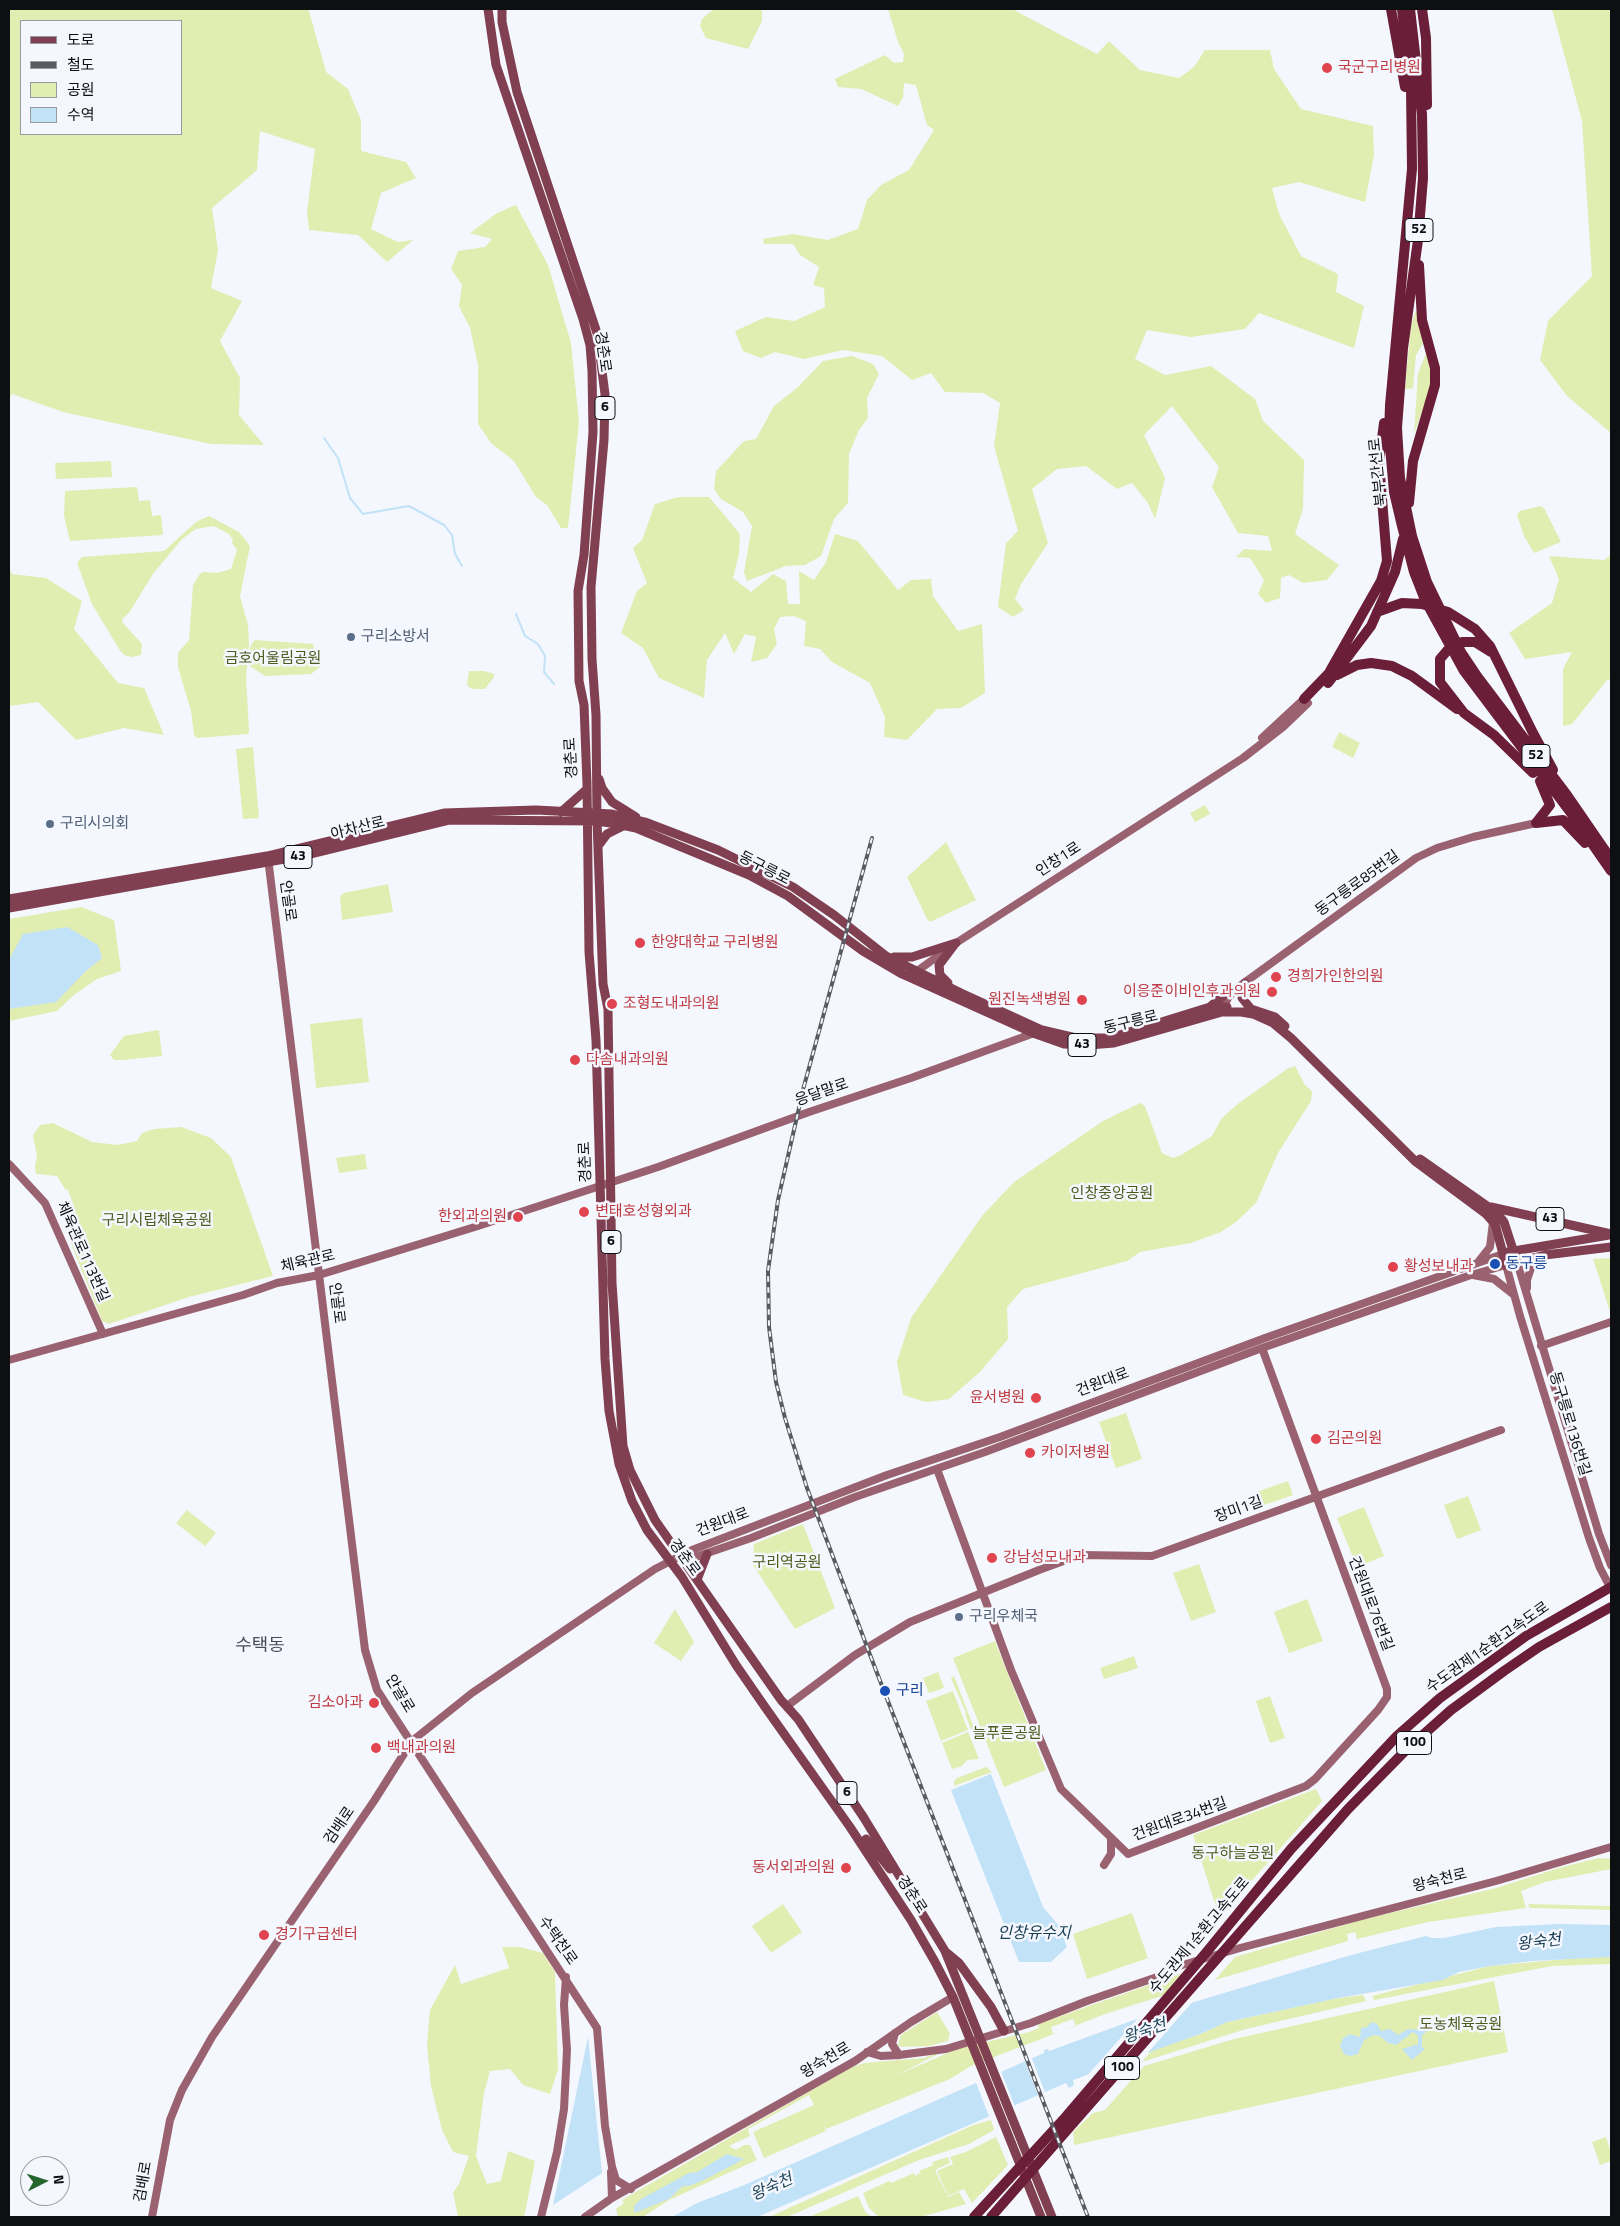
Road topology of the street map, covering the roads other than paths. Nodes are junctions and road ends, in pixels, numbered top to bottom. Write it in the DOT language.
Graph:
graph roads {
  1 [pos="488,9"];
  2 [pos="502,9"];
  3 [pos="1391,9"];
  4 [pos="1402,9"];
  5 [pos="1410,9"];
  6 [pos="1422,9"];
  7 [pos="1413,139"];
  8 [pos="1423,151"];
  9 [pos="1418,240"];
  10 [pos="1396,328"];
  11 [pos="1496,655"];
  12 [pos="1329,677"];
  13 [pos="1306,701"];
  14 [pos="1464,713"];
  15 [pos="598,773"];
  16 [pos="1540,780"];
  17 [pos="587,789"];
  18 [pos="1567,795"];
  19 [pos="561,812"];
  20 [pos="587,817"];
  21 [pos="597,817"];
  22 [pos="644,822"];
  23 [pos="1536,823"];
  24 [pos="625,826"];
  25 [pos="598,846"];
  26 [pos="1589,848"];
  27 [pos="1611,859"];
  28 [pos="268,860"];
  29 [pos="1611,872"];
  30 [pos="9,899"];
  31 [pos="9,908"];
  32 [pos="956,943"];
  33 [pos="886,956"];
  34 [pos="917,971"];
  35 [pos="909,978"];
  36 [pos="1241,985"];
  37 [pos="961,993"];
  38 [pos="1210,1007"];
  39 [pos="1251,1008"];
  40 [pos="1222,1009"];
  41 [pos="1042,1030"];
  42 [pos="1033,1034"];
  43 [pos="9,1164"];
  44 [pos="611,1183"];
  45 [pos="601,1186"];
  46 [pos="1488,1206"];
  47 [pos="1493,1222"];
  48 [pos="1611,1234"];
  49 [pos="1611,1247"];
  50 [pos="1514,1251"];
  51 [pos="1503,1254"];
  52 [pos="1545,1255"];
  53 [pos="1517,1262"];
  54 [pos="1475,1264"];
  55 [pos="1506,1265"];
  56 [pos="319,1275"];
  57 [pos="1471,1275"];
  58 [pos="1513,1294"];
  59 [pos="1529,1308"];
  60 [pos="1611,1322"];
  61 [pos="103,1334"];
  62 [pos="1541,1346"];
  63 [pos="1262,1348"];
  64 [pos="9,1360"];
  65 [pos="1501,1430"];
  66 [pos="937,1469"];
  67 [pos="1316,1497"];
  68 [pos="706,1554"];
  69 [pos="682,1557"];
  70 [pos="670,1562"];
  71 [pos="1611,1565"];
  72 [pos="697,1580"];
  73 [pos="1611,1588"];
  74 [pos="983,1592"];
  75 [pos="1610,1607"];
  76 [pos="787,1706"];
  77 [pos="412,1740"];
  78 [pos="1247,1809"];
  79 [pos="1111,1838"];
  80 [pos="866,1839"];
  81 [pos="1611,1847"];
  82 [pos="1104,1865"];
  83 [pos="907,1890"];
  84 [pos="945,1951"];
  85 [pos="566,1977"];
  86 [pos="577,1995"];
  87 [pos="952,1997"];
  88 [pos="564,2001"];
  89 [pos="1004,2030"];
  90 [pos="895,2032"];
  91 [pos="867,2052"];
  92 [pos="899,2055"];
  93 [pos="881,2056"];
  94 [pos="855,2061"];
  95 [pos="612,2167"];
  96 [pos="631,2188"];
  97 [pos="612,2198"];
  98 [pos="152,2217"];
  99 [pos="541,2217"];
  100 [pos="585,2217"];
  101 [pos="974,2217"];
  102 [pos="991,2217"];
  103 [pos="1041,2217"];
  104 [pos="1052,2217"];
  1 -- 17 [label="main road, 경춘로"];
  2 -- 15 [label="main road, 경춘로 / 6"];
  3 -- 7 [label="highway"];
  4 -- 7 [label="highway, 북부간선로 / 52"];
  5 -- 8 [label="highway, 북부간선로 / 52"];
  6 -- 8 [label="highway"];
  7 -- 10 [label="highway, 북부간선로 / 52"];
  8 -- 9 [label="highway, 북부간선로 / 52"];
  9 -- 12 [label="highway"];
  9 -- 18 [label="highway, 북부간선로 / 52"];
  10 -- 12 [label="highway"];
  10 -- 29 [label="highway, 북부간선로 / 52"];
  11 -- 12 [label="highway"];
  11 -- 14 [label="highway"];
  11 -- 18 [label="highway"];
  12 -- 13 [label="highway"];
  12 -- 14 [label="highway"];
  13 -- 32 [label="street, 인창1로"];
  14 -- 16 [label="highway"];
  15 -- 21 [label="main road, 경춘로 / 6"];
  15 -- 22 [label="main road"];
  16 -- 23 [label="highway"];
  16 -- 26 [label="highway"];
  17 -- 19 [label="main road"];
  17 -- 20 [label="main road, 경춘로"];
  18 -- 27 [label="highway, 북부간선로 / 52"];
  19 -- 20 [label="main road, 아차산로 / 43"];
  19 -- 28 [label="main road, 아차산로 / 43"];
  20 -- 21 [label="main road, 아차산로 / 43"];
  20 -- 28 [label="main road, 아차산로 / 43"];
  20 -- 45 [label="main road, 경춘로"];
  21 -- 22 [label="main road, 동구릉로 / 43"];
  21 -- 24 [label="main road, 동구릉로 / 43"];
  21 -- 25 [label="main road, 경춘로 / 6"];
  22 -- 33 [label="main road, 동구릉로 / 43"];
  23 -- 26 [label="highway"];
  23 -- 36 [label="street, 동구릉로85번길"];
  24 -- 25 [label="main road"];
  24 -- 35 [label="main road, 동구릉로 / 43"];
  25 -- 44 [label="main road, 경춘로 / 6"];
  26 -- 29 [label="highway"];
  28 -- 30 [label="main road, 아차산로 / 43"];
  28 -- 31 [label="main road, 아차산로 / 43"];
  28 -- 56 [label="street, 안골로"];
  32 -- 33 [label="main road"];
  32 -- 34 [label="street, 인창1로"];
  32 -- 37 [label="main road"];
  33 -- 34 [label="main road, 동구릉로"];
  34 -- 35 [label="street, 인창1로"];
  34 -- 37 [label="main road, 동구릉로"];
  35 -- 42 [label="main road, 동구릉로 / 43"];
  36 -- 38 [label="main road"];
  36 -- 39 [label="main road"];
  36 -- 40 [label="street, 동구릉로85번길"];
  37 -- 41 [label="main road, 동구릉로 / 43"];
  38 -- 40 [label="main road, 동구릉로 / 43"];
  38 -- 41 [label="main road, 동구릉로 / 43"];
  39 -- 40 [label="main road, 동구릉로 / 43"];
  39 -- 46 [label="main road, 동구릉로 / 43"];
  40 -- 42 [label="main road, 동구릉로 / 43"];
  40 -- 47 [label="main road, 동구릉로 / 43"];
  41 -- 42 [label="street, 응달말로"];
  42 -- 44 [label="street, 응달말로"];
  43 -- 61 [label="street, 체육관로113번길"];
  44 -- 45 [label="street, 체육관로"];
  44 -- 69 [label="main road, 경춘로 / 6"];
  45 -- 56 [label="street, 체육관로"];
  45 -- 70 [label="main road, 경춘로"];
  46 -- 48 [label="main road, 동구릉로 / 43"];
  46 -- 50 [label="main road, 동구릉로 / 43"];
  47 -- 51 [label="main road"];
  47 -- 54 [label="street"];
  48 -- 50 [label="main road, 동구릉로"];
  49 -- 52 [label="main road, 43"];
  50 -- 51 [label="main road, 건원대로"];
  50 -- 53 [label="main road, 동구릉로136번길"];
  51 -- 54 [label="street, 건원대로"];
  51 -- 55 [label="main road"];
  52 -- 53 [label="main road, 43"];
  52 -- 59 [label="street"];
  53 -- 55 [label="main road, 43"];
  53 -- 59 [label="street, 동구릉로136번길"];
  54 -- 69 [label="street, 건원대로"];
  55 -- 57 [label="street, 건원대로"];
  55 -- 58 [label="street, 동구릉로136번길"];
  56 -- 61 [label="street, 체육관로"];
  56 -- 77 [label="street, 안골로"];
  57 -- 58 [label="street"];
  57 -- 63 [label="street, 건원대로"];
  58 -- 73 [label="street, 동구릉로136번길"];
  59 -- 62 [label="street, 동구릉로136번길"];
  60 -- 62 [label="street"];
  61 -- 64 [label="street, 체육관로"];
  62 -- 71 [label="street, 동구릉로136번길"];
  63 -- 66 [label="street, 건원대로"];
  63 -- 67 [label="street, 건원대로76번길"];
  65 -- 67 [label="street, 장미1길"];
  66 -- 68 [label="street, 건원대로"];
  66 -- 74 [label="street, 건원대로34번길"];
  67 -- 74 [label="street, 장미1길"];
  67 -- 78 [label="street, 건원대로76번길"];
  68 -- 69 [label="street, 건원대로"];
  68 -- 72 [label="main road"];
  69 -- 70 [label="street, 검배로"];
  69 -- 72 [label="main road, 경춘로 / 6"];
  70 -- 77 [label="street, 검배로"];
  70 -- 87 [label="main road, 경춘로"];
  72 -- 76 [label="main road, 경춘로 / 6"];
  73 -- 101 [label="highway, 수도권제1순환고속도로 / 100"];
  74 -- 76 [label="street"];
  74 -- 79 [label="street, 건원대로34번길"];
  75 -- 102 [label="highway, 수도권제1순환고속도로 / 100"];
  76 -- 83 [label="main road, 경춘로 / 6"];
  77 -- 85 [label="street, 수택천로"];
  77 -- 98 [label="street, 검배로"];
  78 -- 79 [label="street, 건원대로34번길"];
  79 -- 82 [label="street"];
  80 -- 83 [label="main road, 경춘로"];
  81 -- 89 [label="street, 왕숙천로"];
  83 -- 84 [label="main road, 경춘로 / 6"];
  84 -- 89 [label="main road"];
  84 -- 104 [label="main road, 경춘로 / 6"];
  85 -- 86 [label="street"];
  85 -- 88 [label="street, 수택천로"];
  86 -- 88 [label="street"];
  86 -- 95 [label="street"];
  87 -- 90 [label="street"];
  87 -- 103 [label="main road, 경춘로"];
  88 -- 99 [label="street, 수택천로"];
  89 -- 92 [label="street, 왕숙천로"];
  90 -- 91 [label="street"];
  90 -- 92 [label="street"];
  91 -- 93 [label="street, 왕숙천로"];
  91 -- 94 [label="street, 왕숙천로"];
  92 -- 93 [label="street, 왕숙천로"];
  93 -- 94 [label="street"];
  94 -- 96 [label="street, 왕숙천로"];
  95 -- 96 [label="street"];
  95 -- 97 [label="street"];
  96 -- 97 [label="street, 왕숙천로"];
  97 -- 100 [label="street, 왕숙천로"];
}
